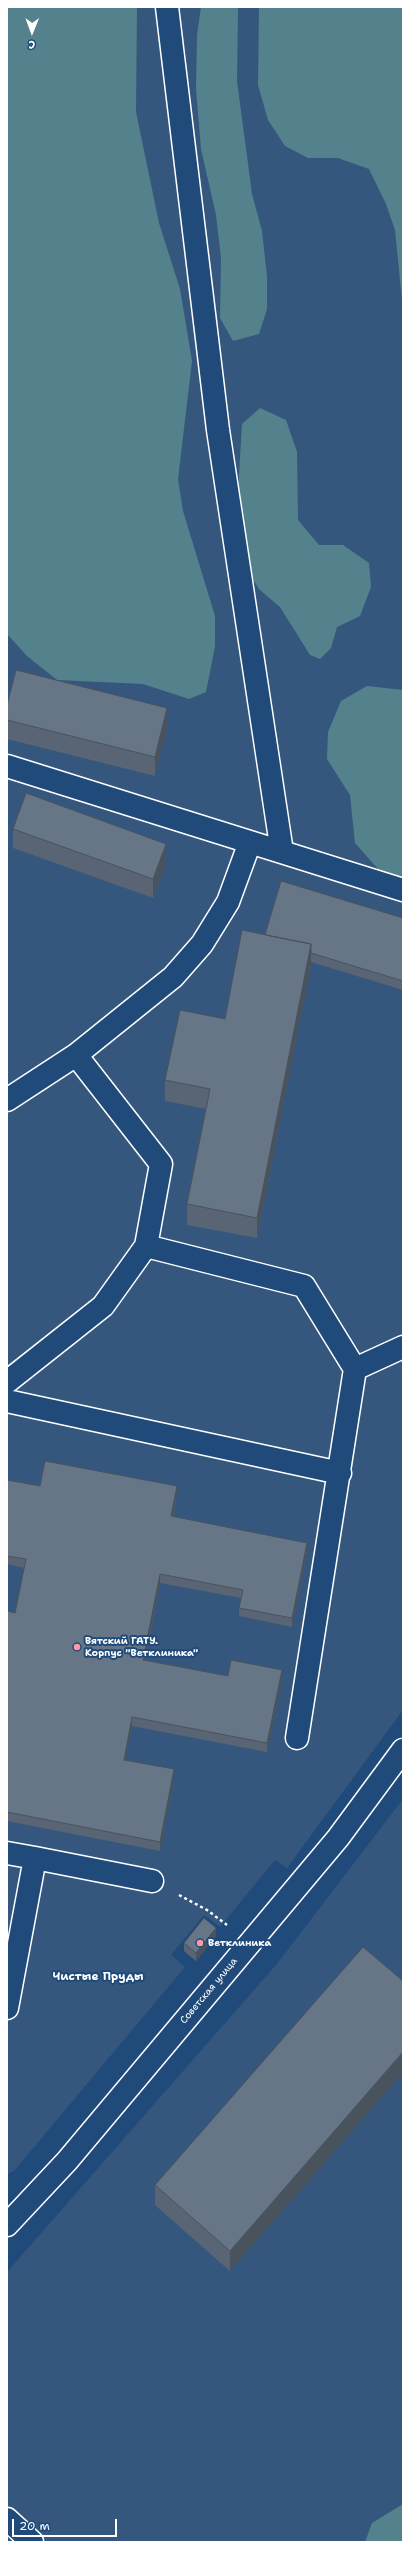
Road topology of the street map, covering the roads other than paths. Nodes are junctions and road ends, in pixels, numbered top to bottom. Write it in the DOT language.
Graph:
graph roads {
  1 [pos="167,7"];
  2 [pos="7,766"];
  3 [pos="250,842"];
  4 [pos="282,852"];
  5 [pos="403,890"];
  6 [pos="76,1055"];
  7 [pos="7,1100"];
  8 [pos="146,1246"];
  9 [pos="403,1347"];
  10 [pos="356,1369"];
  11 [pos="7,1382"];
  12 [pos="7,1401"];
  13 [pos="340,1473"];
  14 [pos="297,1738"];
  15 [pos="403,1750"];
  16 [pos="7,1853"];
  17 [pos="35,1858"];
  18 [pos="152,1881"];
  19 [pos="7,2008"];
  20 [pos="7,2225"];
  21 [pos="7,2519"];
  22 [pos="32,2542"];
  1 -- 4 [label="street"];
  2 -- 3 [label="street"];
  3 -- 4 [label="street"];
  3 -- 6 [label="street"];
  4 -- 5 [label="street"];
  6 -- 7 [label="street"];
  6 -- 8 [label="street"];
  8 -- 10 [label="street"];
  8 -- 11 [label="street"];
  9 -- 10 [label="street"];
  10 -- 13 [label="street"];
  12 -- 13 [label="street"];
  13 -- 14 [label="street"];
  15 -- 20 [label="street, Советская улица"];
  16 -- 17 [label="street"];
  17 -- 18 [label="street"];
  17 -- 19 [label="street"];
  21 -- 22 [label="street"];
}
